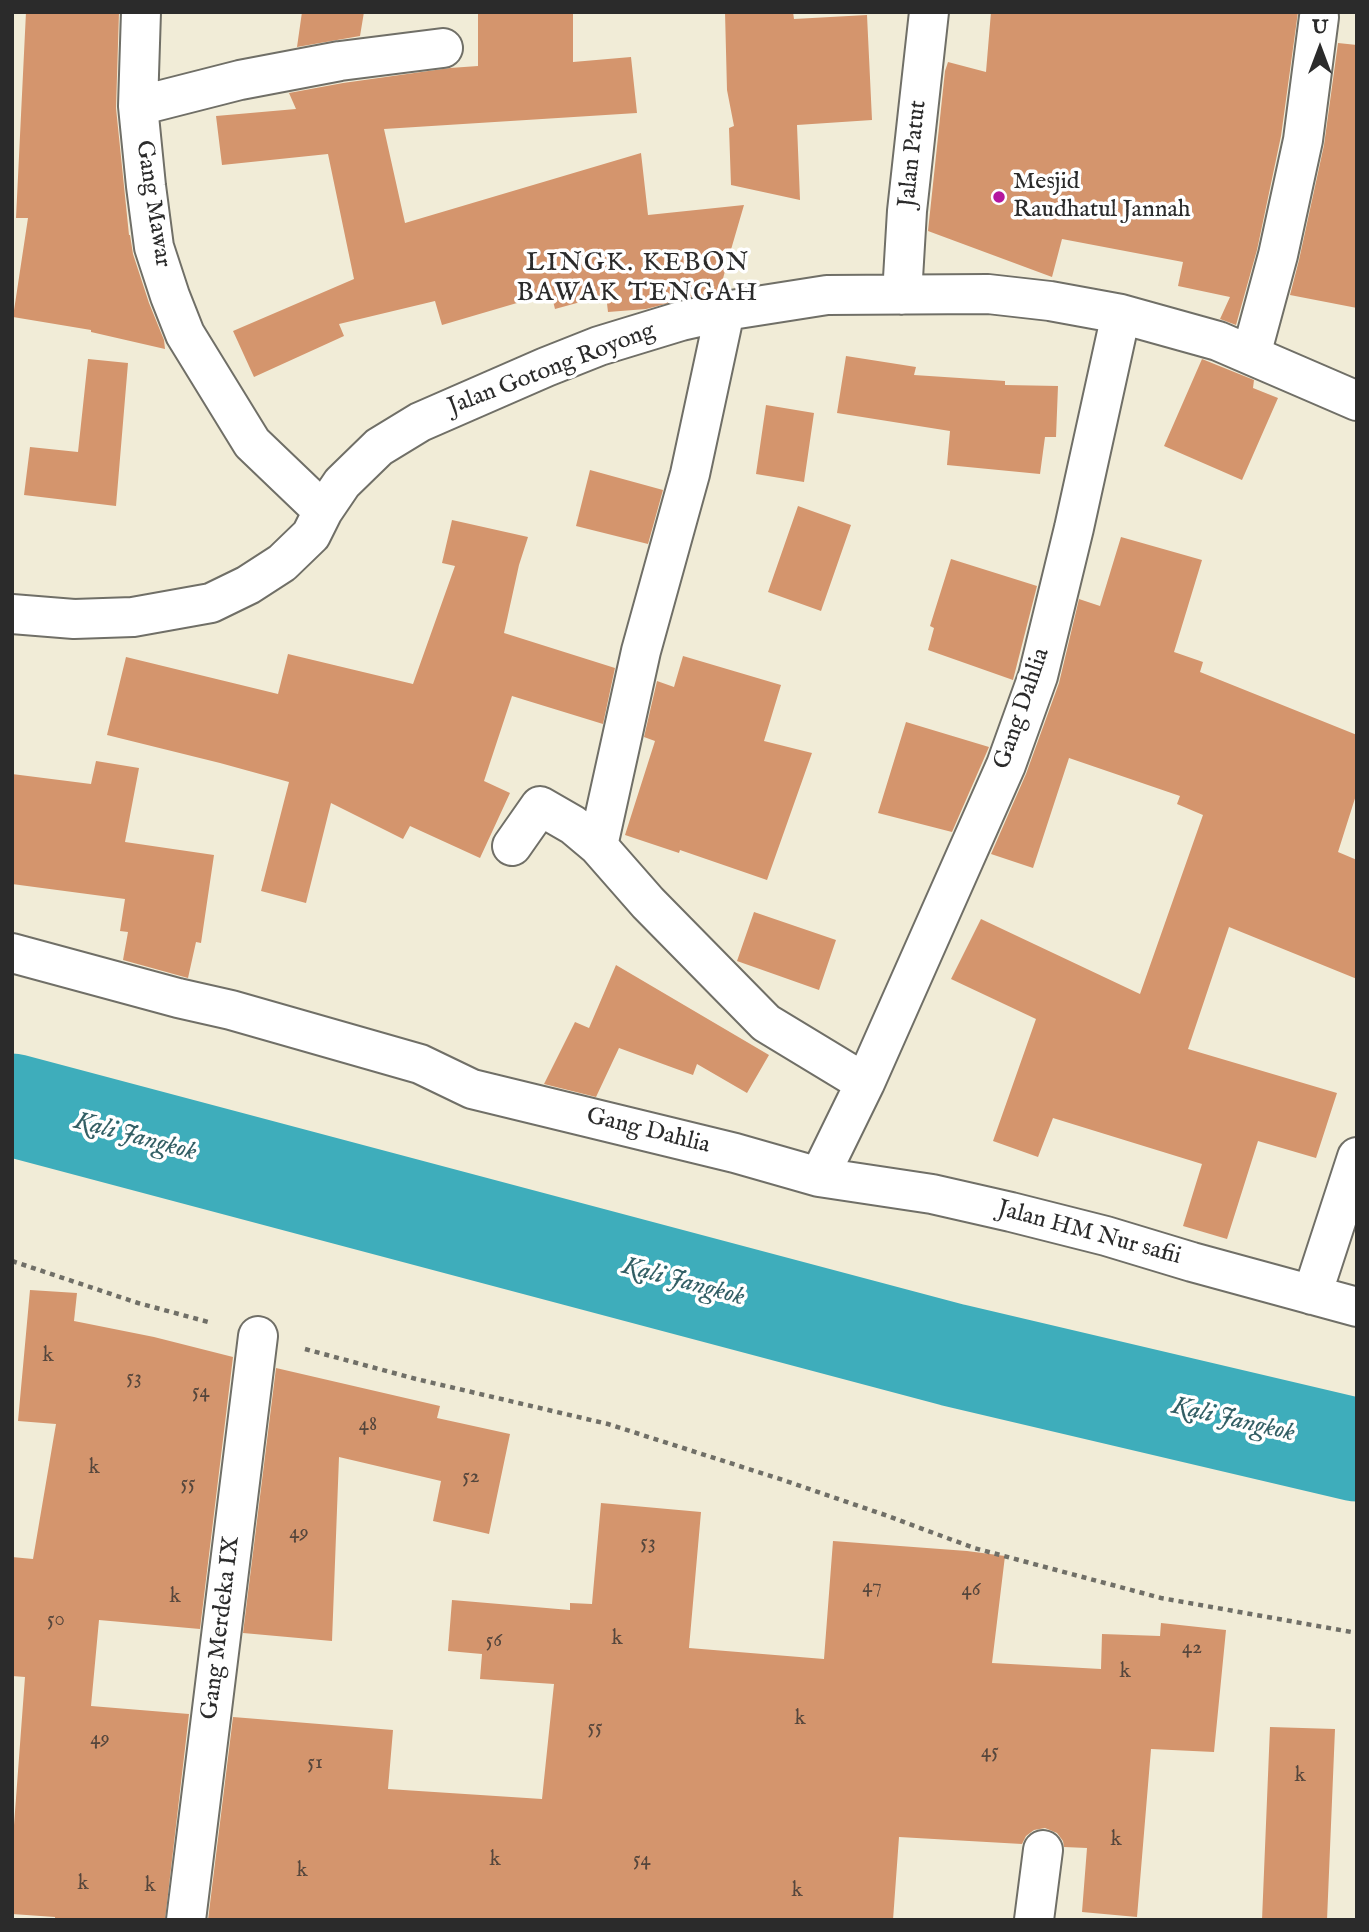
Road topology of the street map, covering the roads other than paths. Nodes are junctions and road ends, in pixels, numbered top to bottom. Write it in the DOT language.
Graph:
graph roads {
  1 [pos="141,12"];
  2 [pos="929,12"];
  3 [pos="1319,17"];
  4 [pos="443,48"];
  5 [pos="138,106"];
  6 [pos="902,295"];
  7 [pos="724,312"];
  8 [pos="1121,314"];
  9 [pos="1251,355"];
  10 [pos="1357,401"];
  11 [pos="323,511"];
  12 [pos="12,614"];
  13 [pos="512,846"];
  14 [pos="598,846"];
  15 [pos="12,953"];
  16 [pos="865,1083"];
  17 [pos="1357,1157"];
  18 [pos="819,1177"];
  19 [pos="1312,1295"];
  20 [pos="1357,1307"];
  21 [pos="258,1336"];
  22 [pos="1043,1850"];
  23 [pos="186,1920"];
  24 [pos="1034,1920"];
  1 -- 5 [label="street, Gang Mawar"];
  2 -- 6 [label="street, Jalan Patut"];
  3 -- 9 [label="street"];
  4 -- 5 [label="street"];
  5 -- 11 [label="street, Gang Mawar"];
  6 -- 7 [label="street, Jalan Gotong Royong"];
  6 -- 8 [label="street, Jalan Gotong Royong"];
  7 -- 11 [label="street, Jalan Gotong Royong"];
  7 -- 14 [label="street"];
  8 -- 9 [label="street, Jalan Gotong Royong"];
  8 -- 16 [label="street, Gang Dahlia"];
  9 -- 10 [label="street, Jalan Gotong Royong"];
  11 -- 12 [label="street, Jalan Gotong Royong"];
  13 -- 14 [label="street"];
  14 -- 16 [label="street"];
  15 -- 18 [label="street, Gang Dahlia"];
  16 -- 18 [label="street, Gang Dahlia"];
  17 -- 19 [label="street"];
  18 -- 19 [label="street, Jalan HM Nur safii"];
  19 -- 20 [label="street, Jalan HM Nur safii"];
  21 -- 23 [label="street, Gang Merdeka IX"];
  22 -- 24 [label="street"];
}
